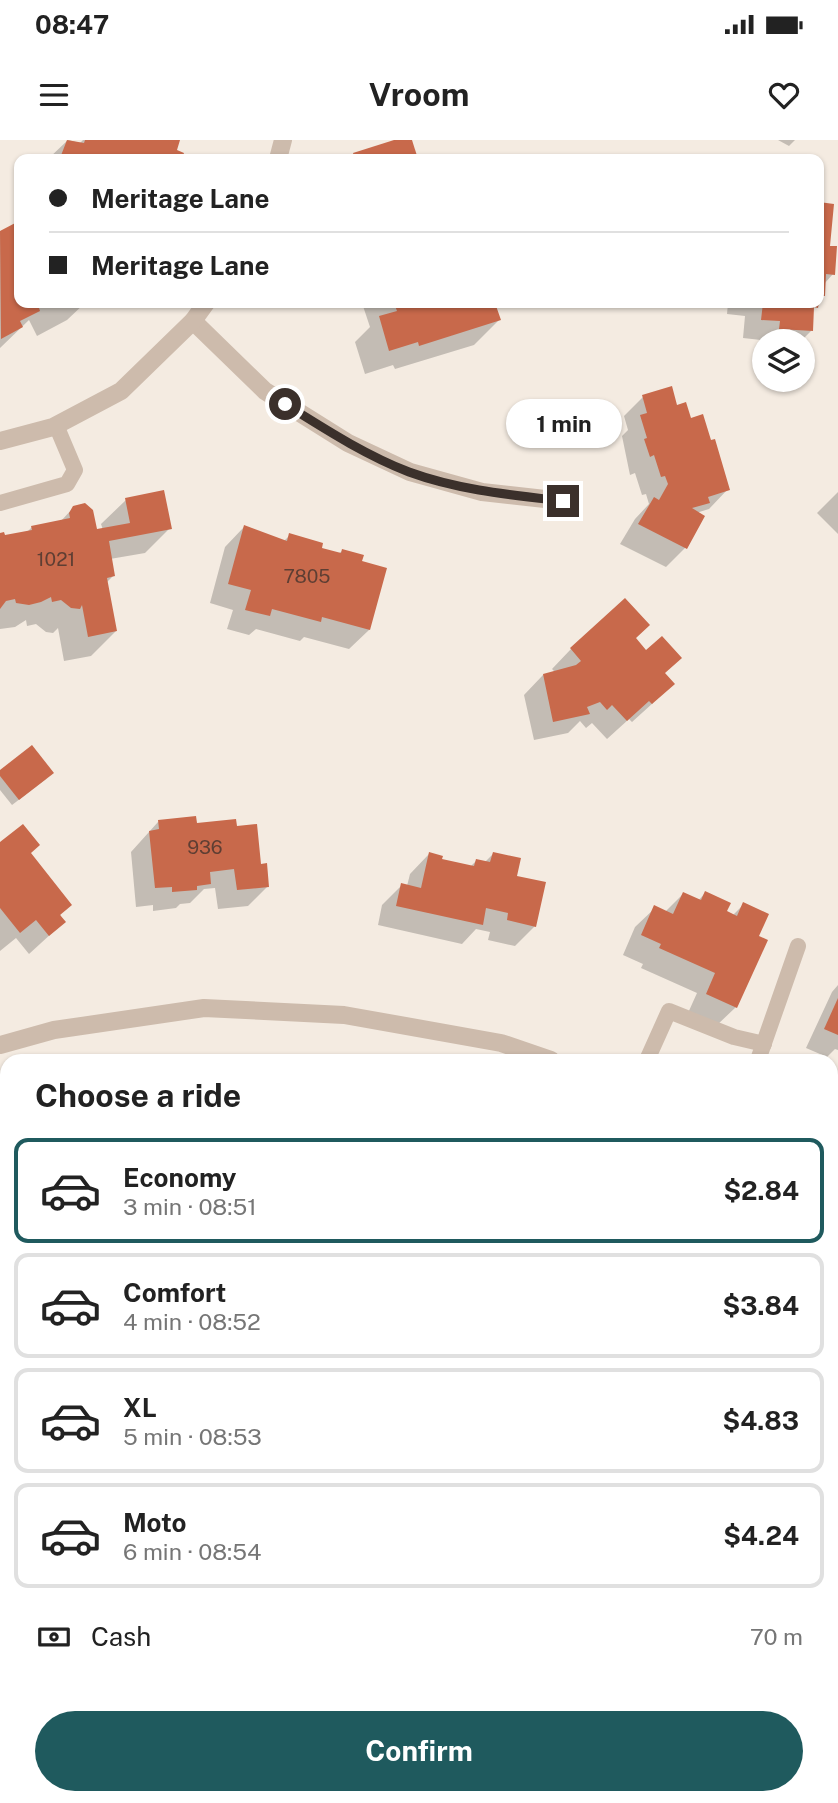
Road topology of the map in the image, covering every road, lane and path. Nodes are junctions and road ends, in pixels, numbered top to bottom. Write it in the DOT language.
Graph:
graph roads {
  1 [pos="202,308"];
  2 [pos="193,321"];
  3 [pos="56,425"];
  4 [pos="0,441"];
  5 [pos="563,501"];
  6 [pos="0,503"];
  7 [pos="797,946"];
  8 [pos="764,1044"];
  9 [pos="0,1045"];
  10 [pos="533,1054"];
  11 [pos="650,1054"];
  12 [pos="760,1054"];
  1 -- 2 [label="street"];
  2 -- 3 [label="street"];
  2 -- 5 [label="street"];
  3 -- 4 [label="street"];
  3 -- 6 [label="lane"];
  7 -- 8 [label="lane"];
  8 -- 11 [label="lane"];
  8 -- 12 [label="lane"];
  9 -- 10 [label="street"];
}
